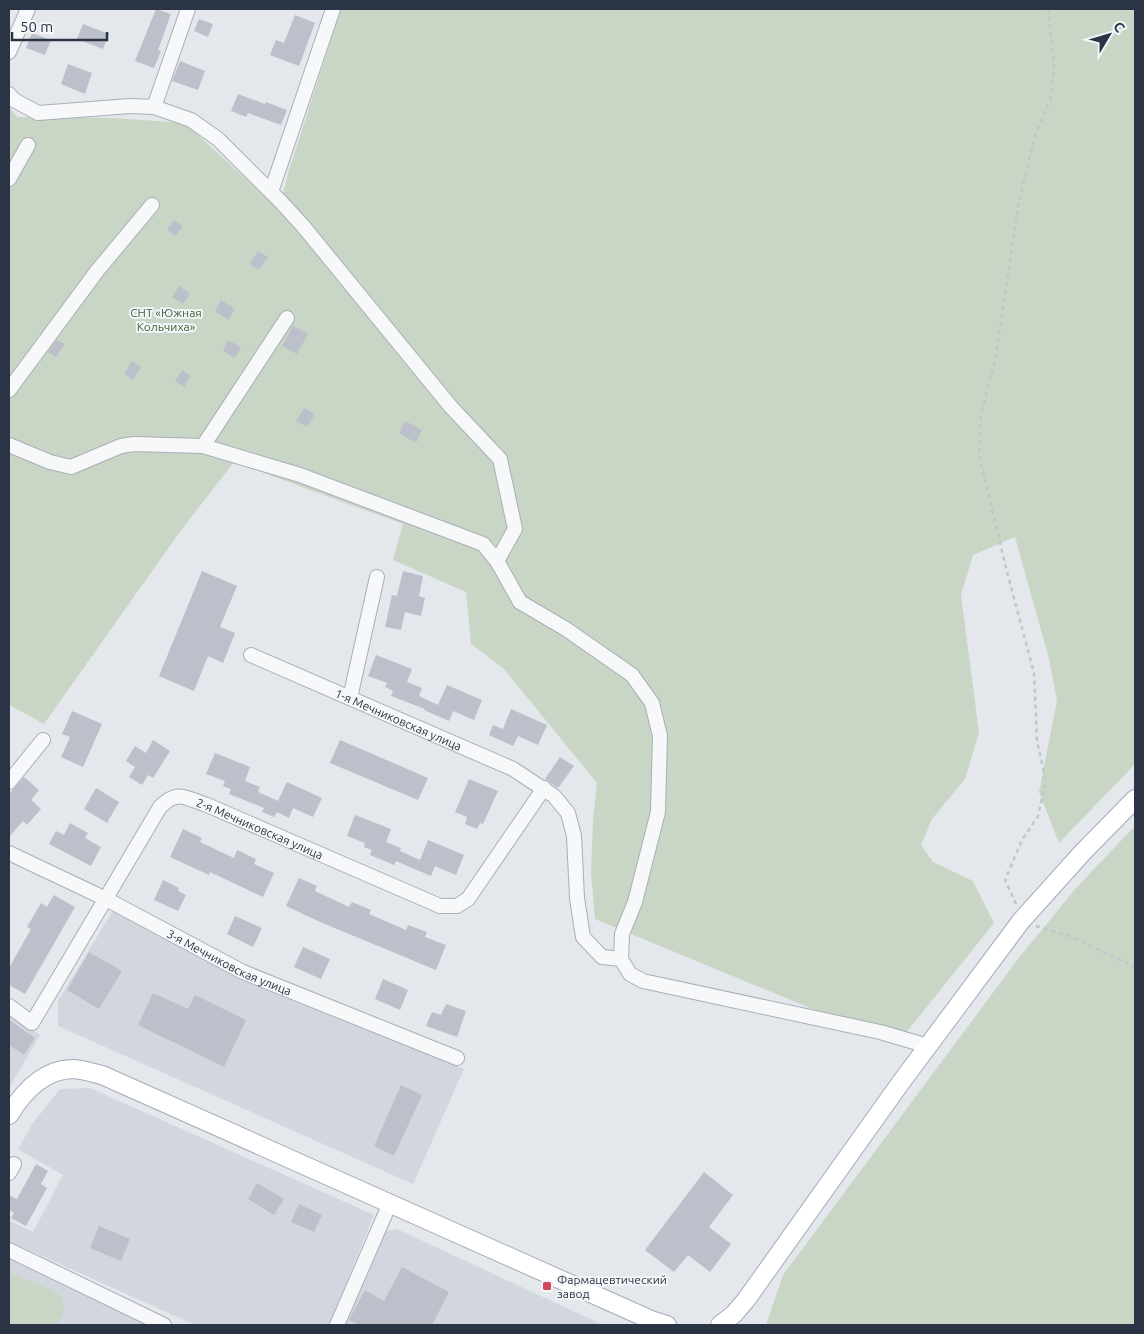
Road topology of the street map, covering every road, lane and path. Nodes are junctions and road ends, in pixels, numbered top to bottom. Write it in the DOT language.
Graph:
graph roads {
  1 [pos="28,9"];
  2 [pos="188,9"];
  3 [pos="333,9"];
  4 [pos="1048,9"];
  5 [pos="9,52"];
  6 [pos="9,94"];
  7 [pos="154,107"];
  8 [pos="28,145"];
  9 [pos="9,179"];
  10 [pos="276,197"];
  11 [pos="152,205"];
  12 [pos="287,318"];
  13 [pos="9,390"];
  14 [pos="9,445"];
  15 [pos="203,446"];
  16 [pos="498,561"];
  17 [pos="377,577"];
  18 [pos="251,654"];
  19 [pos="350,698"];
  20 [pos="43,740"];
  21 [pos="9,782"];
  22 [pos="544,788"];
  23 [pos="1135,799"];
  24 [pos="9,853"];
  25 [pos="106,899"];
  26 [pos="1023,918"];
  27 [pos="621,959"];
  28 [pos="1135,967"];
  29 [pos="9,1006"];
  30 [pos="928,1046"];
  31 [pos="457,1058"];
  32 [pos="9,1115"];
  33 [pos="390,1203"];
  34 [pos="9,1250"];
  35 [pos="164,1325"];
  36 [pos="337,1325"];
  37 [pos="668,1325"];
  38 [pos="720,1325"];
  1 -- 5 [label="street"];
  2 -- 7 [label="street"];
  3 -- 10 [label="street"];
  4 -- 26 [label="path"];
  6 -- 7 [label="street"];
  7 -- 10 [label="street"];
  8 -- 9 [label="street"];
  10 -- 16 [label="street"];
  11 -- 13 [label="street"];
  12 -- 15 [label="street"];
  14 -- 15 [label="street"];
  15 -- 16 [label="street"];
  16 -- 27 [label="street"];
  17 -- 19 [label="street"];
  18 -- 19 [label="street, 1-я Мечниковская улица"];
  19 -- 22 [label="street, 1-я Мечниковская улица"];
  20 -- 21 [label="street"];
  22 -- 25 [label="street, 2-я Мечниковская улица"];
  22 -- 27 [label="street, 1-я Мечниковская улица"];
  23 -- 26 [label="main road"];
  24 -- 25 [label="street, 3-я Мечниковская улица"];
  25 -- 29 [label="street, 2-я Мечниковская улица"];
  25 -- 31 [label="street, 3-я Мечниковская улица"];
  26 -- 28 [label="path"];
  26 -- 30 [label="main road"];
  27 -- 30 [label="street"];
  30 -- 38 [label="main road"];
  32 -- 33 [label="main road"];
  33 -- 36 [label="street"];
  33 -- 37 [label="main road"];
  34 -- 35 [label="street"];
}
